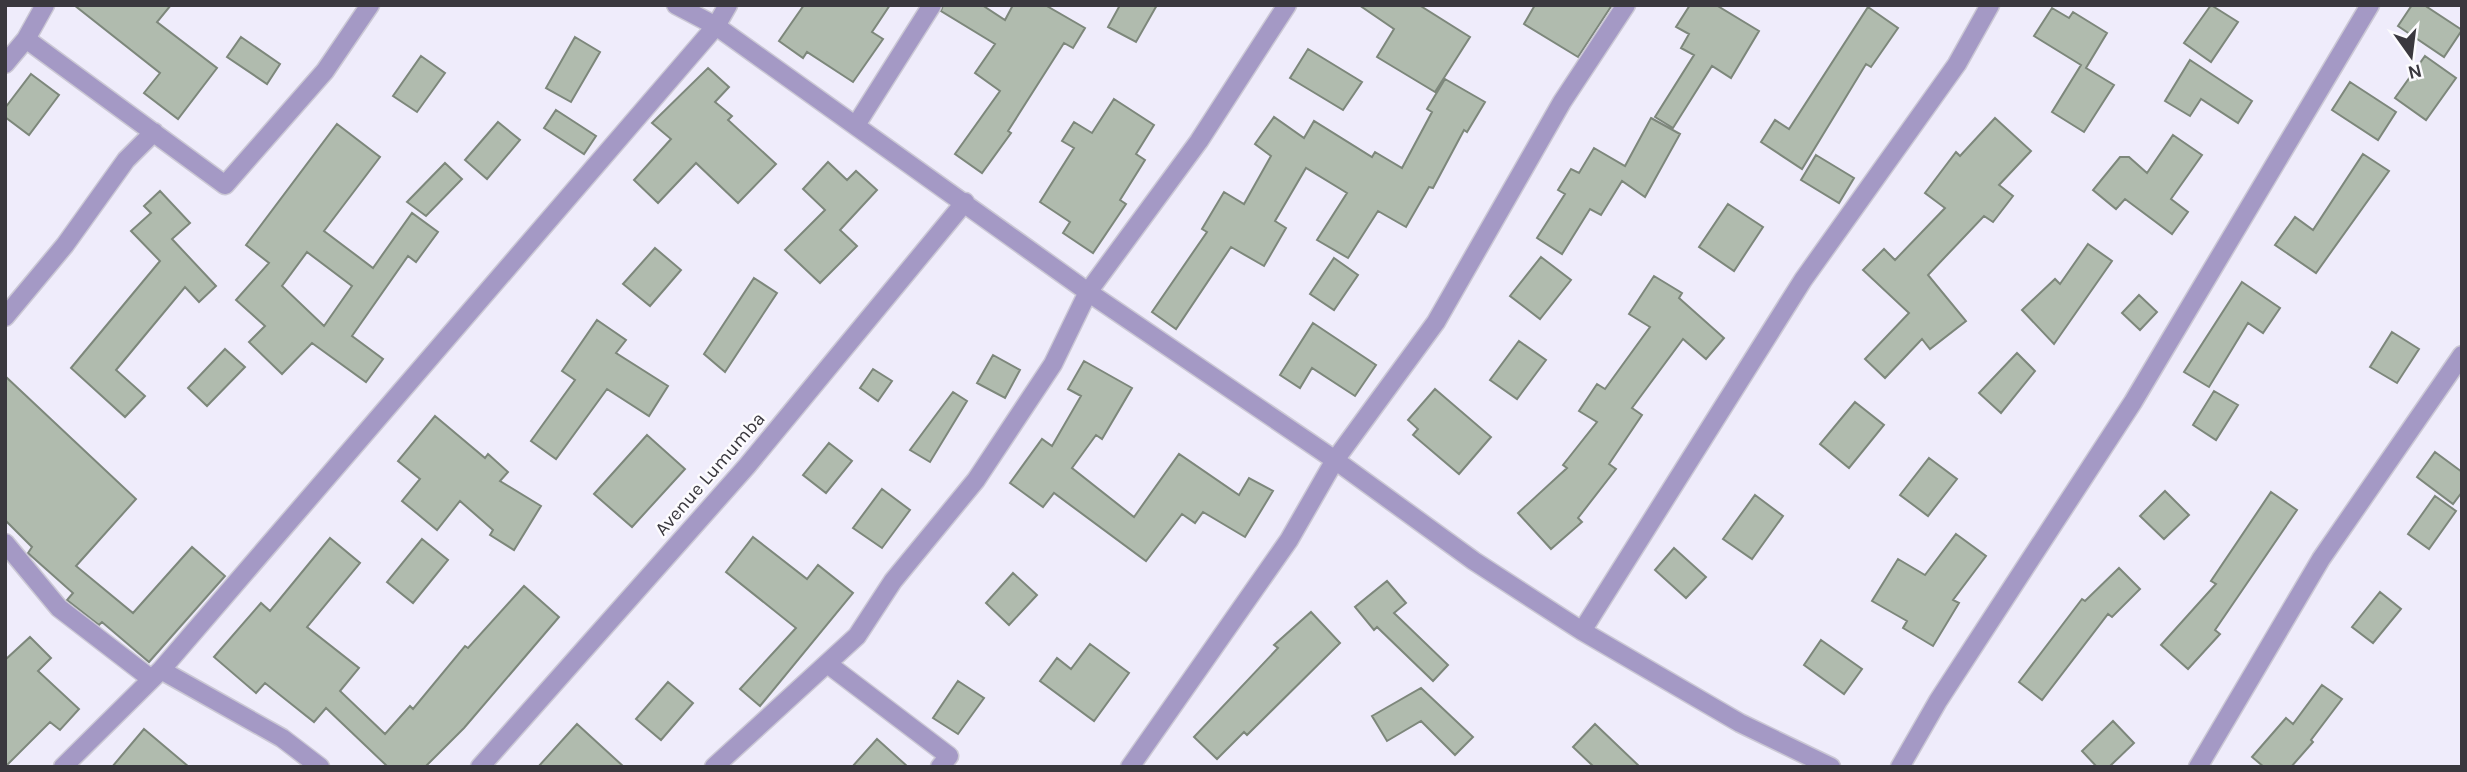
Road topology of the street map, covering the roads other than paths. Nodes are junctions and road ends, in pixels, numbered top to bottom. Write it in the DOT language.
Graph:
graph roads {
  1 [pos="46,5"];
  2 [pos="370,5"];
  3 [pos="676,5"];
  4 [pos="729,5"];
  5 [pos="932,5"];
  6 [pos="1287,5"];
  7 [pos="1626,5"];
  8 [pos="1990,5"];
  9 [pos="2370,5"];
  10 [pos="716,26"];
  11 [pos="26,39"];
  12 [pos="5,64"];
  13 [pos="856,125"];
  14 [pos="154,132"];
  15 [pos="965,202"];
  16 [pos="1088,292"];
  17 [pos="5,317"];
  18 [pos="2462,355"];
  19 [pos="1335,460"];
  20 [pos="5,543"];
  21 [pos="1582,631"];
  22 [pos="829,665"];
  23 [pos="155,674"];
  24 [pos="63,767"];
  25 [pos="320,767"];
  26 [pos="480,767"];
  27 [pos="715,767"];
  28 [pos="940,767"];
  29 [pos="1129,767"];
  30 [pos="1831,767"];
  31 [pos="1899,767"];
  32 [pos="2198,767"];
  1 -- 11 [label="street"];
  2 -- 14 [label="street"];
  3 -- 10 [label="street"];
  4 -- 10 [label="street"];
  5 -- 13 [label="street"];
  6 -- 16 [label="street"];
  7 -- 19 [label="street"];
  8 -- 21 [label="street"];
  9 -- 31 [label="street"];
  10 -- 13 [label="street"];
  10 -- 23 [label="street"];
  11 -- 12 [label="street"];
  11 -- 14 [label="street"];
  13 -- 15 [label="street"];
  14 -- 17 [label="street"];
  15 -- 16 [label="street"];
  15 -- 26 [label="street, Avenue Lumumba"];
  16 -- 19 [label="street"];
  16 -- 22 [label="street"];
  18 -- 32 [label="street"];
  19 -- 21 [label="street"];
  19 -- 29 [label="street"];
  20 -- 23 [label="street"];
  21 -- 30 [label="street"];
  22 -- 27 [label="street"];
  22 -- 28 [label="street"];
  23 -- 24 [label="street"];
  23 -- 25 [label="street"];
}
